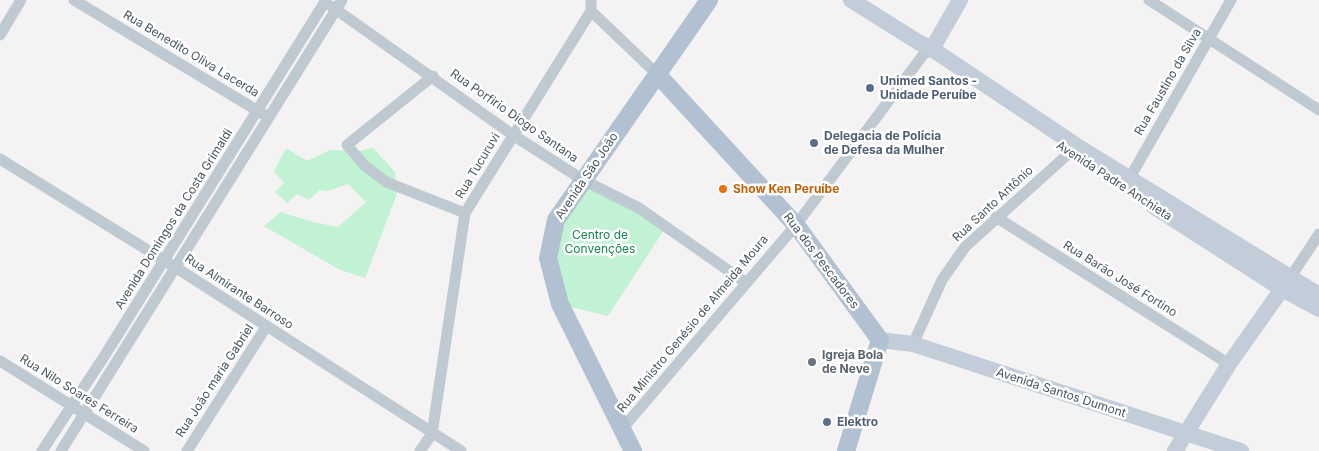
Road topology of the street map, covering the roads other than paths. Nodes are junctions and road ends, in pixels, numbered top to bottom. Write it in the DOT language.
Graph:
graph roads {
  1 [pos="21,0"];
  2 [pos="74,0"];
  3 [pos="709,0"];
  4 [pos="851,0"];
  5 [pos="960,0"];
  6 [pos="1148,0"];
  7 [pos="1231,0"];
  8 [pos="324,1"];
  9 [pos="339,5"];
  10 [pos="591,6"];
  11 [pos="0,35"];
  12 [pos="1209,39"];
  13 [pos="924,49"];
  14 [pos="658,75"];
  15 [pos="432,76"];
  16 [pos="1319,110"];
  17 [pos="262,114"];
  18 [pos="513,135"];
  19 [pos="1073,149"];
  20 [pos="0,159"];
  21 [pos="583,180"];
  22 [pos="1127,183"];
  23 [pos="466,214"];
  24 [pos="996,217"];
  25 [pos="796,225"];
  26 [pos="1319,234"];
  27 [pos="164,261"];
  28 [pos="174,267"];
  29 [pos="745,282"];
  30 [pos="1286,284"];
  31 [pos="1319,295"];
  32 [pos="1319,309"];
  33 [pos="266,327"];
  34 [pos="880,340"];
  35 [pos="913,344"];
  36 [pos="0,361"];
  37 [pos="1229,364"];
  38 [pos="72,405"];
  39 [pos="85,412"];
  40 [pos="623,428"];
  41 [pos="1184,433"];
  42 [pos="432,434"];
  43 [pos="42,451"];
  44 [pos="61,451"];
  45 [pos="144,451"];
  46 [pos="187,451"];
  47 [pos="420,451"];
  48 [pos="460,451"];
  49 [pos="633,451"];
  50 [pos="846,451"];
  51 [pos="1175,451"];
  52 [pos="1241,451"];
  1 -- 11 [label="street"];
  2 -- 17 [label="street, Rua Benedito Oliva Lacerda"];
  3 -- 14 [label="main road, Avenida São João"];
  4 -- 13 [label="main road, Avenida Padre Anchieta"];
  5 -- 13 [label="main road"];
  6 -- 12 [label="street"];
  7 -- 12 [label="street, Rua Faustino da Silva"];
  8 -- 9 [label="street, Rua Porfirio Diogo Santana"];
  8 -- 17 [label="street, Avenida Domingos da Costa Grimaldi"];
  9 -- 15 [label="street, Rua Porfirio Diogo Santana"];
  9 -- 17 [label="street, Avenida Domingos da Costa Grimaldi"];
  10 -- 14 [label="street"];
  10 -- 18 [label="street, Rua Tucuruvi"];
  12 -- 16 [label="street"];
  12 -- 22 [label="street, Rua Faustino da Silva"];
  13 -- 19 [label="main road, Avenida Padre Anchieta"];
  13 -- 25 [label="street, Rua Ministro Genésio de Almeida Moura"];
  14 -- 21 [label="main road, Avenida São João"];
  14 -- 25 [label="main road, Rua dos Pescadores"];
  15 -- 18 [label="street, Rua Porfirio Diogo Santana"];
  15 -- 23 [label="street"];
  17 -- 27 [label="street, Avenida Domingos da Costa Grimaldi"];
  17 -- 28 [label="street, Avenida Domingos da Costa Grimaldi"];
  18 -- 21 [label="street, Rua Porfirio Diogo Santana"];
  18 -- 23 [label="street, Rua Tucuruvi"];
  19 -- 22 [label="main road, Avenida Padre Anchieta"];
  19 -- 24 [label="street, Rua Santo Antônio"];
  20 -- 27 [label="street, Rua Almirante Barroso"];
  21 -- 29 [label="street, Rua Porfirio Diogo Santana"];
  21 -- 40 [label="main road, Avenida São João"];
  22 -- 30 [label="main road, Avenida Padre Anchieta"];
  23 -- 42 [label="street, Rua Tucuruvi"];
  24 -- 35 [label="street, Rua Santo Antônio"];
  24 -- 37 [label="street, Rua Barão José Fortino"];
  25 -- 29 [label="street, Rua Ministro Genésio de Almeida Moura"];
  25 -- 34 [label="main road, Rua dos Pescadores"];
  26 -- 30 [label="street"];
  27 -- 28 [label="street, Rua Almirante Barroso"];
  27 -- 38 [label="street, Avenida Domingos da Costa Grimaldi"];
  28 -- 33 [label="street, Rua Almirante Barroso"];
  28 -- 39 [label="street, Avenida Domingos da Costa Grimaldi"];
  29 -- 40 [label="street, Rua Ministro Genésio de Almeida Moura"];
  30 -- 31 [label="main road, Avenida Padre Anchieta"];
  30 -- 32 [label="main road, Avenida Padre Anchieta"];
  30 -- 37 [label="main road"];
  33 -- 42 [label="street, Rua Almirante Barroso"];
  33 -- 46 [label="street, Rua João maria Gabriel"];
  34 -- 35 [label="main road, Avenida Santos Dumont"];
  34 -- 50 [label="main road"];
  35 -- 41 [label="main road, Avenida Santos Dumont"];
  36 -- 38 [label="street, Rua Nilo Soares Ferreira"];
  37 -- 41 [label="main road"];
  38 -- 39 [label="street, Rua Nilo Soares Ferreira"];
  38 -- 43 [label="street, Avenida Domingos da Costa Grimaldi"];
  39 -- 44 [label="street, Avenida Domingos da Costa Grimaldi"];
  39 -- 45 [label="street, Rua Nilo Soares Ferreira"];
  40 -- 49 [label="main road, Avenida São João"];
  41 -- 51 [label="main road"];
  41 -- 52 [label="main road, Avenida Santos Dumont"];
  42 -- 47 [label="street, Rua Tucuruvi"];
  42 -- 48 [label="street, Rua Almirante Barroso"];
}
